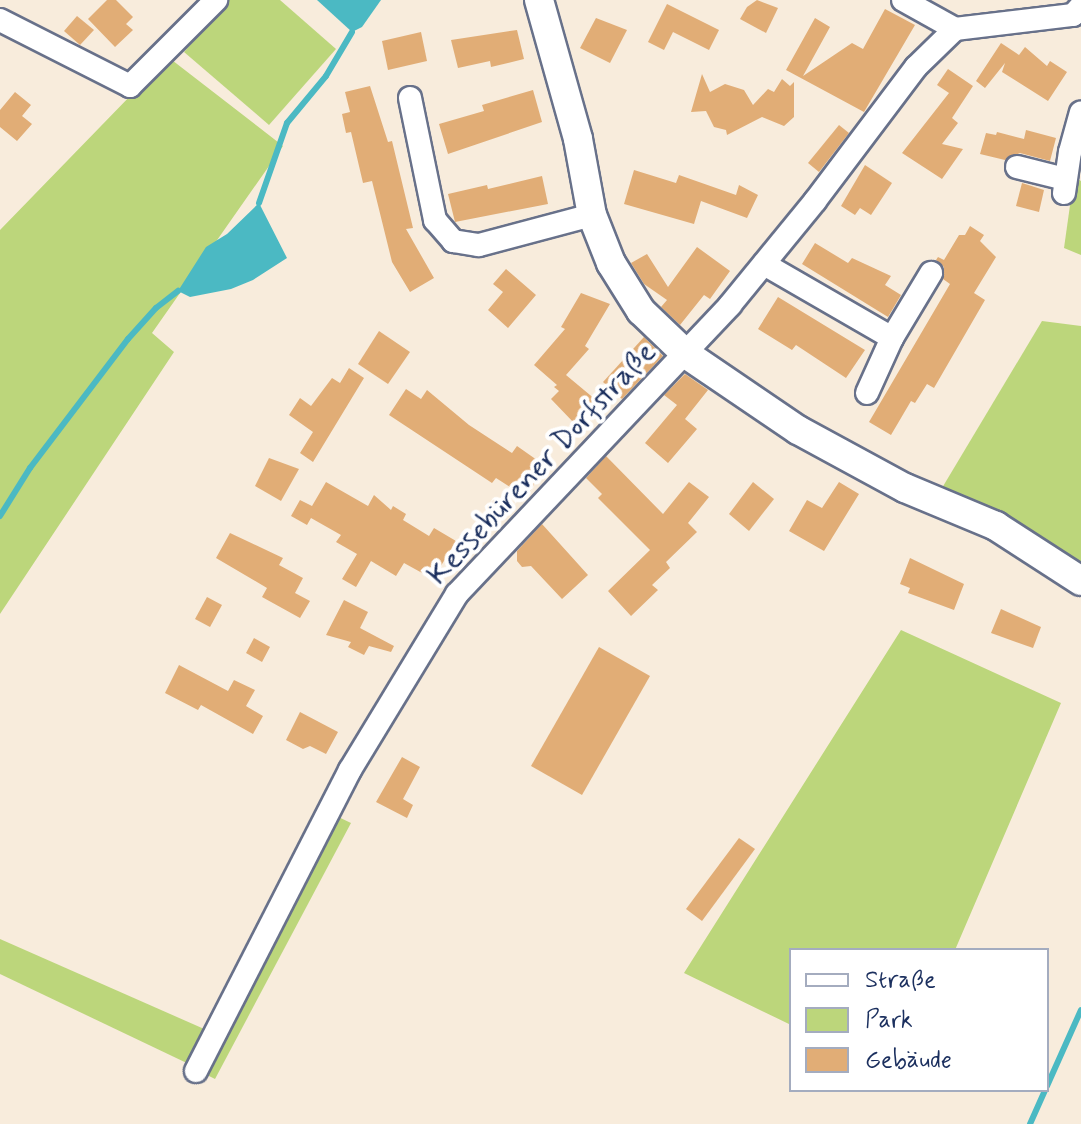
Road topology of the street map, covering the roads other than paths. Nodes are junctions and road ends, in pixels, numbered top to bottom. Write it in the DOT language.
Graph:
graph roads {
  1 [pos="216,0"];
  2 [pos="539,0"];
  3 [pos="903,0"];
  4 [pos="1078,16"];
  5 [pos="0,20"];
  6 [pos="955,29"];
  7 [pos="410,98"];
  8 [pos="1081,112"];
  9 [pos="1017,167"];
  10 [pos="592,215"];
  11 [pos="764,264"];
  12 [pos="931,273"];
  13 [pos="892,338"];
  14 [pos="686,354"];
  15 [pos="867,393"];
  16 [pos="1081,581"];
  17 [pos="196,1071"];
  1 -- 5 [label="street"];
  2 -- 10 [label="main road"];
  3 -- 6 [label="street"];
  4 -- 6 [label="street"];
  6 -- 11 [label="street, Kessebürener Dorfstraße"];
  7 -- 10 [label="street"];
  8 -- 9 [label="street"];
  10 -- 14 [label="main road"];
  11 -- 13 [label="street"];
  11 -- 14 [label="street, Kessebürener Dorfstraße"];
  12 -- 13 [label="street"];
  13 -- 15 [label="street"];
  14 -- 16 [label="main road"];
  14 -- 17 [label="street, Kessebürener Dorfstraße"];
}
